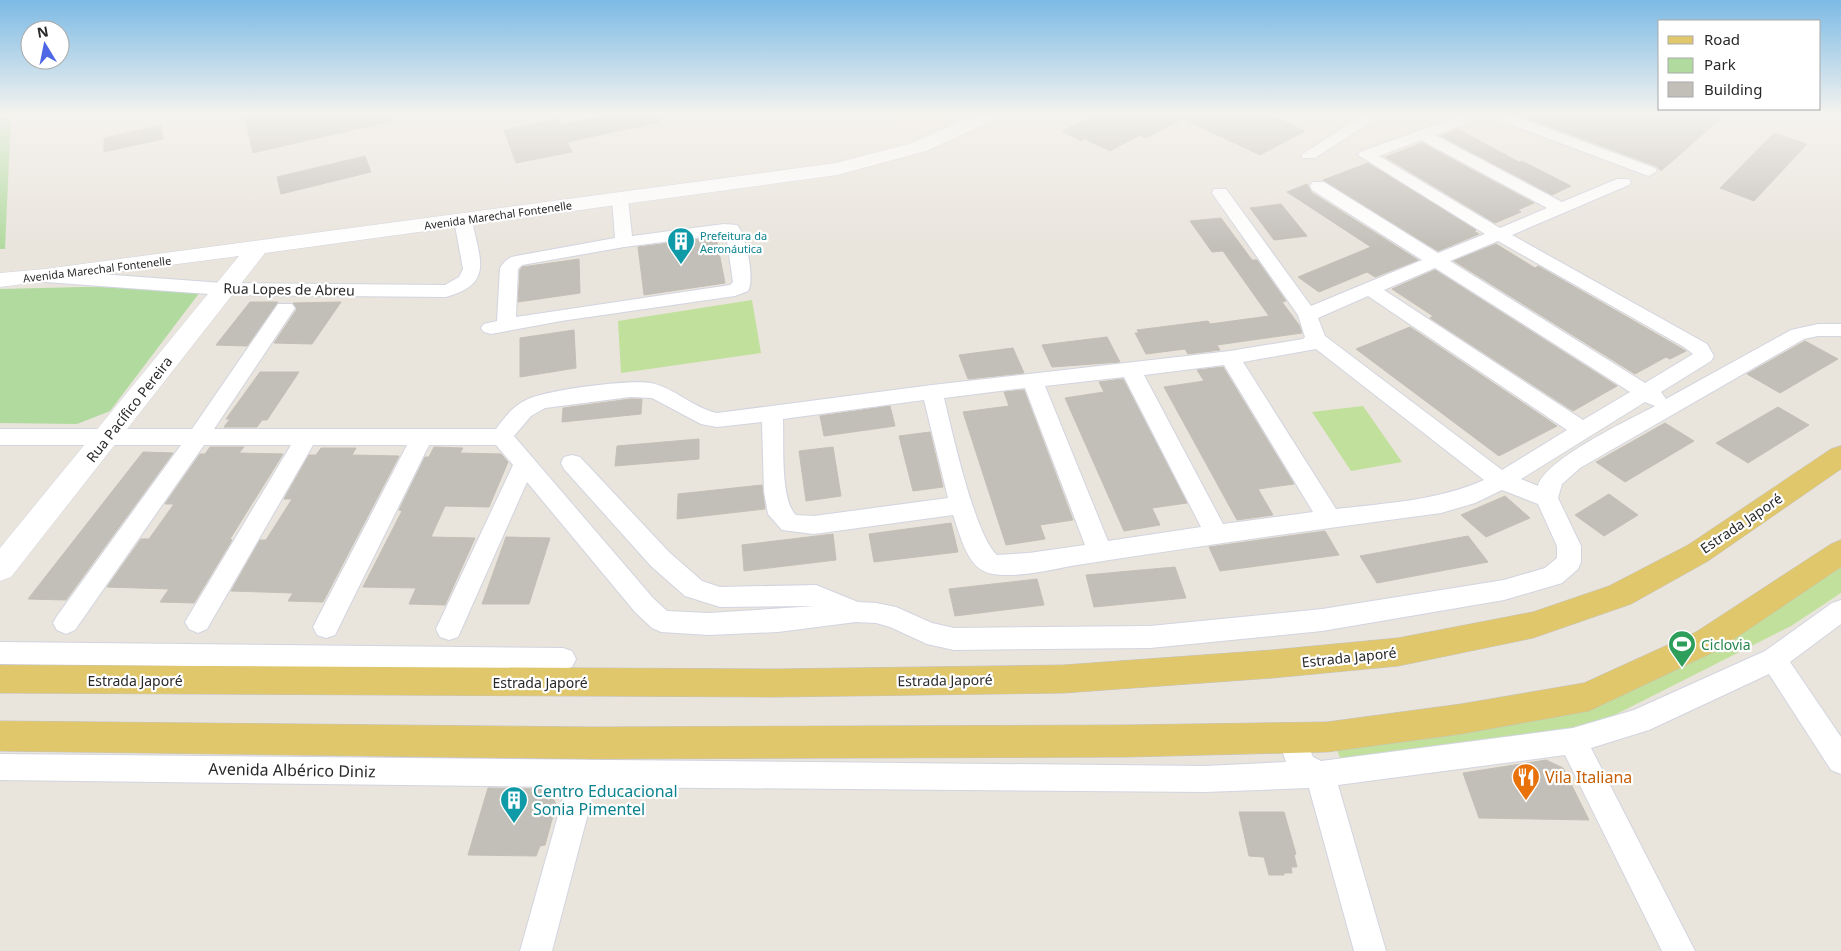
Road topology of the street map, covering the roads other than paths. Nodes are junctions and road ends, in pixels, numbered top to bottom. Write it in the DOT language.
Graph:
graph roads {
  1 [pos="872,159"];
  2 [pos="1373,159"];
  3 [pos="1469,159"];
  4 [pos="1618,159"];
  5 [pos="1649,171"];
  6 [pos="1623,182"];
  7 [pos="1318,186"];
  8 [pos="1220,193"];
  9 [pos="620,199"];
  10 [pos="1561,208"];
  11 [pos="463,220"];
  12 [pos="1498,234"];
  13 [pos="624,242"];
  14 [pos="257,248"];
  15 [pos="1437,260"];
  16 [pos="45,276"];
  17 [pos="0,280"];
  18 [pos="223,289"];
  19 [pos="1370,289"];
  20 [pos="285,308"];
  21 [pos="1308,315"];
  22 [pos="1841,330"];
  23 [pos="1316,339"];
  24 [pos="1230,358"];
  25 [pos="1130,370"];
  26 [pos="1032,380"];
  27 [pos="932,392"];
  28 [pos="1646,392"];
  29 [pos="1670,408"];
  30 [pos="772,416"];
  31 [pos="1584,431"];
  32 [pos="422,436"];
  33 [pos="0,437"];
  34 [pos="307,437"];
  35 [pos="502,437"];
  36 [pos="107,438"];
  37 [pos="197,438"];
  38 [pos="1841,456"];
  39 [pos="572,463"];
  40 [pos="524,465"];
  41 [pos="1501,481"];
  42 [pos="1547,498"];
  43 [pos="961,505"];
  44 [pos="1329,518"];
  45 [pos="1216,534"];
  46 [pos="1100,552"];
  47 [pos="1841,552"];
  48 [pos="0,568"];
  49 [pos="1841,610"];
  50 [pos="856,612"];
  51 [pos="198,622"];
  52 [pos="66,623"];
  53 [pos="326,627"];
  54 [pos="449,629"];
  55 [pos="0,653"];
  56 [pos="563,659"];
  57 [pos="1774,659"];
  58 [pos="0,679"];
  59 [pos="0,736"];
  60 [pos="1328,737"];
  61 [pos="1292,738"];
  62 [pos="1573,741"];
  63 [pos="1841,761"];
  64 [pos="0,767"];
  65 [pos="584,774"];
  66 [pos="1320,774"];
  67 [pos="536,951"];
  68 [pos="1370,951"];
  69 [pos="1679,951"];
  1 -- 9 [label="main road, Avenida Marechal Fontenelle"];
  2 -- 12 [label="street"];
  3 -- 10 [label="street"];
  4 -- 5 [label="street"];
  6 -- 10 [label="street"];
  7 -- 15 [label="street"];
  8 -- 21 [label="street"];
  9 -- 11 [label="main road, Avenida Marechal Fontenelle"];
  9 -- 13 [label="street"];
  10 -- 12 [label="street"];
  11 -- 14 [label="main road, Avenida Marechal Fontenelle"];
  11 -- 18 [label="street, Rua Lopes de Abreu"];
  12 -- 15 [label="street"];
  12 -- 28 [label="street"];
  13 -- 13 [label="street"];
  14 -- 16 [label="main road, Avenida Marechal Fontenelle"];
  14 -- 18 [label="main road, Rua Pacífico Pereira"];
  15 -- 19 [label="street"];
  15 -- 28 [label="street"];
  16 -- 17 [label="main road, Avenida Marechal Fontenelle"];
  16 -- 18 [label="street, Rua Lopes de Abreu"];
  18 -- 36 [label="main road, Rua Pacífico Pereira"];
  19 -- 21 [label="street"];
  19 -- 31 [label="street"];
  20 -- 37 [label="street"];
  21 -- 23 [label="street"];
  22 -- 29 [label="street"];
  23 -- 24 [label="street"];
  23 -- 41 [label="street"];
  24 -- 25 [label="street"];
  24 -- 44 [label="street"];
  25 -- 26 [label="street"];
  25 -- 45 [label="street"];
  26 -- 27 [label="street"];
  26 -- 46 [label="street"];
  27 -- 30 [label="street"];
  27 -- 43 [label="street"];
  28 -- 29 [label="street"];
  28 -- 31 [label="street"];
  29 -- 42 [label="street"];
  30 -- 35 [label="street"];
  30 -- 43 [label="street"];
  31 -- 41 [label="street"];
  32 -- 34 [label="street"];
  32 -- 35 [label="street"];
  32 -- 53 [label="street"];
  33 -- 36 [label="street"];
  34 -- 37 [label="street"];
  34 -- 51 [label="street"];
  35 -- 40 [label="street"];
  36 -- 37 [label="street"];
  36 -- 48 [label="main road, Rua Pacífico Pereira"];
  37 -- 52 [label="street"];
  38 -- 58 [label="main road, Estrada Japoré"];
  39 -- 50 [label="street"];
  40 -- 50 [label="street"];
  40 -- 54 [label="street"];
  41 -- 42 [label="street"];
  41 -- 44 [label="street"];
  42 -- 50 [label="street"];
  43 -- 46 [label="street"];
  44 -- 45 [label="street"];
  45 -- 46 [label="street"];
  47 -- 60 [label="main road"];
  49 -- 57 [label="street"];
  55 -- 56 [label="street"];
  57 -- 62 [label="street"];
  57 -- 63 [label="street"];
  59 -- 61 [label="main road"];
  60 -- 61 [label="main road"];
  60 -- 66 [label="street"];
  61 -- 66 [label="street"];
  62 -- 66 [label="street"];
  62 -- 69 [label="street"];
  64 -- 65 [label="street, Avenida Albérico Diniz"];
  65 -- 66 [label="street"];
  65 -- 67 [label="street"];
  66 -- 68 [label="street"];
}
